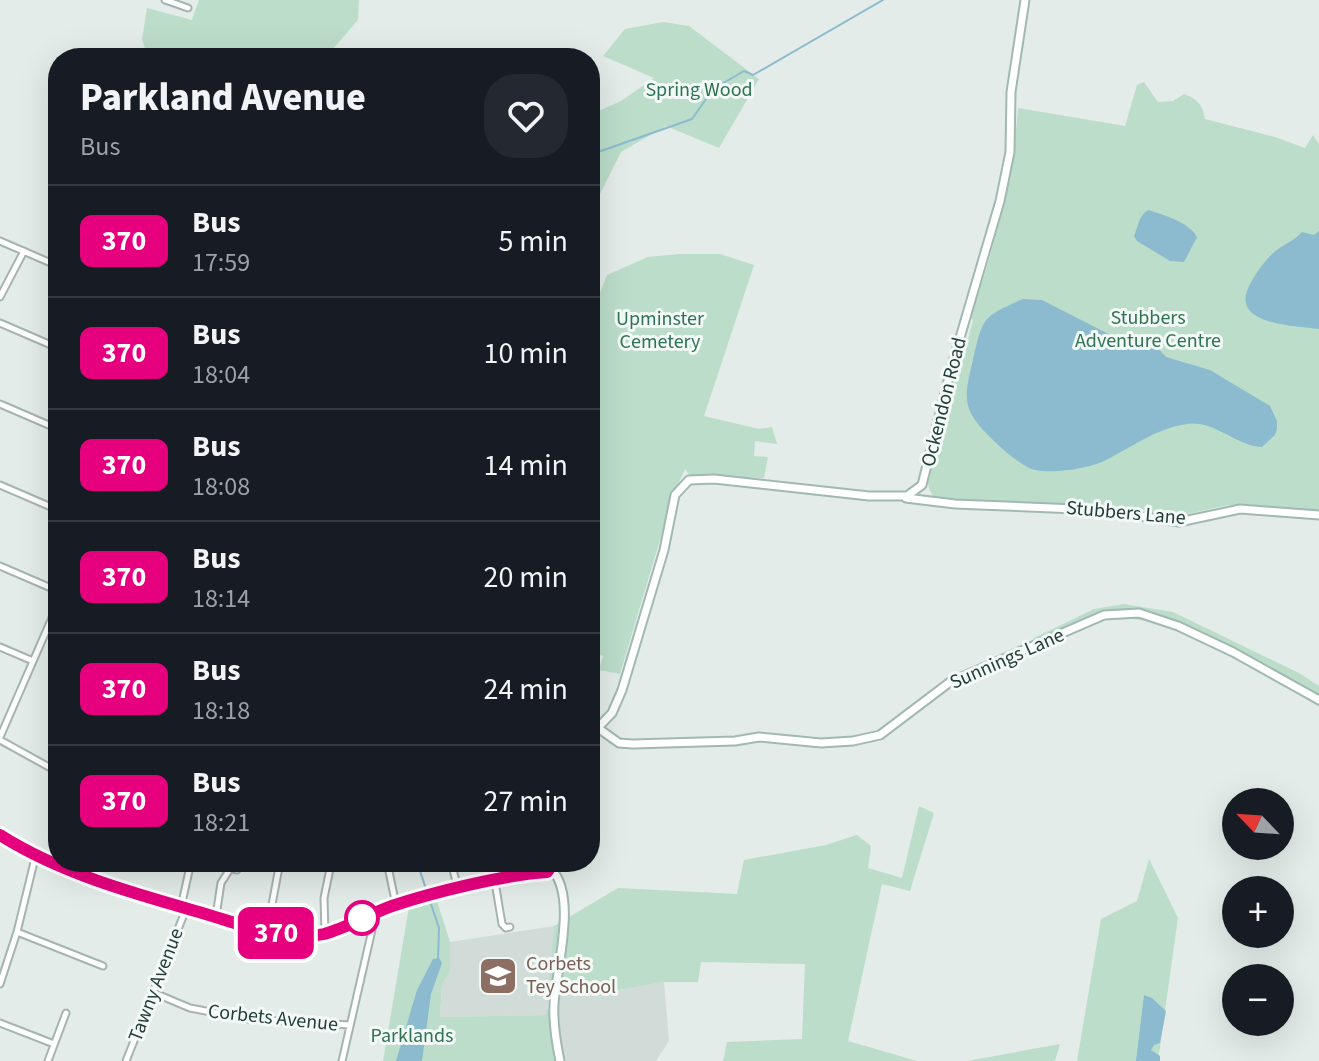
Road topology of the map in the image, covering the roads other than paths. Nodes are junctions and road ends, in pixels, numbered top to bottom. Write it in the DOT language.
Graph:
graph roads {
  1 [pos="165,0"];
  2 [pos="1025,0"];
  3 [pos="188,8"];
  4 [pos="0,241"];
  5 [pos="24,251"];
  6 [pos="48,262"];
  7 [pos="0,297"];
  8 [pos="0,323"];
  9 [pos="48,344"];
  10 [pos="0,404"];
  11 [pos="48,425"];
  12 [pos="923,482"];
  13 [pos="0,485"];
  14 [pos="900,497"];
  15 [pos="932,502"];
  16 [pos="48,506"];
  17 [pos="1319,515"];
  18 [pos="0,566"];
  19 [pos="48,587"];
  20 [pos="48,630"];
  21 [pos="0,647"];
  22 [pos="33,661"];
  23 [pos="1319,700"];
  24 [pos="600,726"];
  25 [pos="2,728"];
  26 [pos="600,729"];
  27 [pos="0,738"];
  28 [pos="48,766"];
  29 [pos="0,835"];
  30 [pos="36,854"];
  31 [pos="48,859"];
  32 [pos="79,872"];
  33 [pos="189,872"];
  34 [pos="228,872"];
  35 [pos="278,872"];
  36 [pos="329,872"];
  37 [pos="389,872"];
  38 [pos="454,872"];
  39 [pos="547,872"];
  40 [pos="555,872"];
  41 [pos="495,881"];
  42 [pos="458,889"];
  43 [pos="396,905"];
  44 [pos="183,908"];
  45 [pos="373,913"];
  46 [pos="215,917"];
  47 [pos="510,927"];
  48 [pos="267,931"];
  49 [pos="17,932"];
  50 [pos="325,934"];
  51 [pos="103,966"];
  52 [pos="0,984"];
  53 [pos="152,992"];
  54 [pos="66,1013"];
  55 [pos="0,1023"];
  56 [pos="350,1025"];
  57 [pos="54,1044"];
  58 [pos="48,1061"];
  59 [pos="126,1061"];
  60 [pos="342,1061"];
  61 [pos="560,1061"];
  1 -- 3 [label="street"];
  2 -- 12 [label="main road, Ockendon Road"];
  4 -- 5 [label="street"];
  5 -- 6 [label="street"];
  5 -- 7 [label="street"];
  8 -- 9 [label="street"];
  10 -- 11 [label="street"];
  12 -- 14 [label="main road, Ockendon Road"];
  12 -- 15 [label="main road"];
  13 -- 16 [label="street"];
  14 -- 15 [label="main road, Stubbers Lane"];
  14 -- 24 [label="main road"];
  15 -- 17 [label="main road, Stubbers Lane"];
  18 -- 19 [label="street"];
  20 -- 22 [label="street"];
  21 -- 22 [label="street"];
  22 -- 25 [label="street"];
  23 -- 26 [label="main road, Sunnings Lane"];
  25 -- 27 [label="street"];
  27 -- 28 [label="street"];
  29 -- 30 [label="main road"];
  30 -- 31 [label="main road"];
  30 -- 49 [label="street"];
  32 -- 44 [label="main road"];
  33 -- 44 [label="street, Tawny Avenue"];
  34 -- 46 [label="street"];
  35 -- 48 [label="street"];
  36 -- 50 [label="street"];
  37 -- 43 [label="street"];
  38 -- 42 [label="street"];
  39 -- 41 [label="main road"];
  40 -- 61 [label="main road"];
  41 -- 42 [label="main road"];
  41 -- 47 [label="street"];
  42 -- 43 [label="main road"];
  43 -- 45 [label="main road"];
  44 -- 46 [label="main road"];
  44 -- 53 [label="street, Tawny Avenue"];
  45 -- 50 [label="main road"];
  45 -- 56 [label="street"];
  46 -- 48 [label="main road"];
  48 -- 50 [label="main road"];
  49 -- 51 [label="street"];
  49 -- 52 [label="street"];
  53 -- 56 [label="street, Corbets Avenue"];
  53 -- 59 [label="street, Tawny Avenue"];
  54 -- 57 [label="street"];
  55 -- 57 [label="street"];
  56 -- 60 [label="street"];
  57 -- 58 [label="street"];
}
